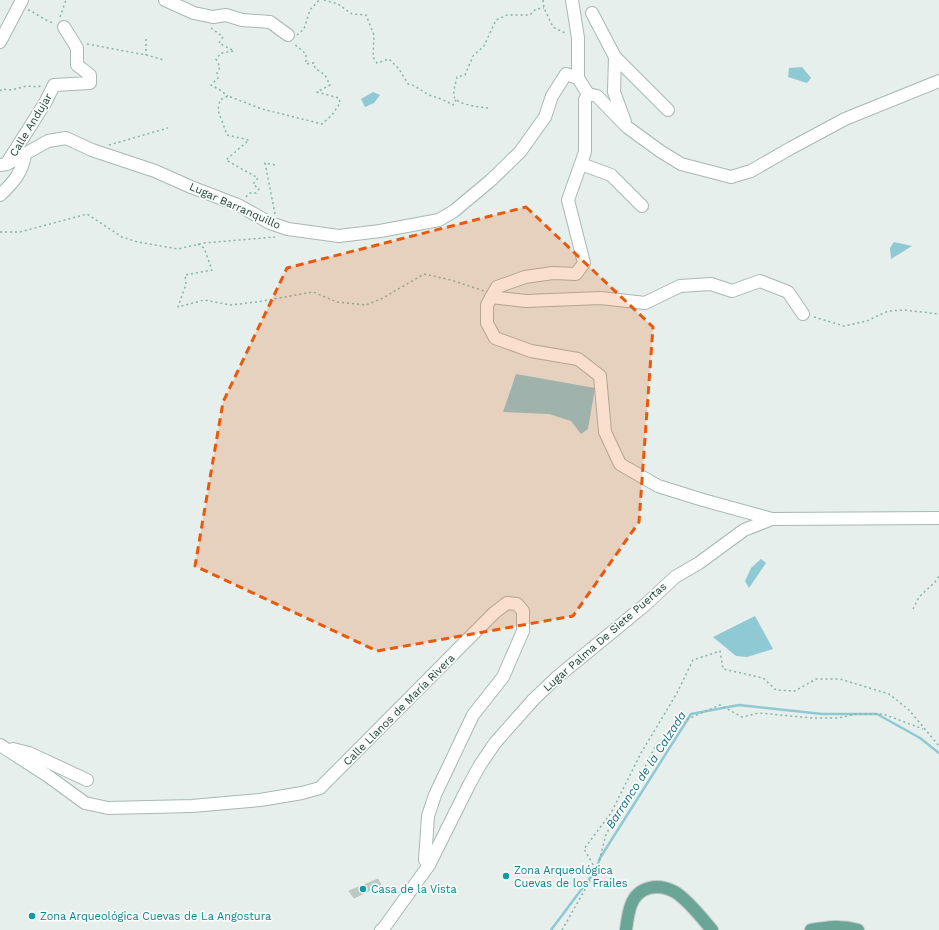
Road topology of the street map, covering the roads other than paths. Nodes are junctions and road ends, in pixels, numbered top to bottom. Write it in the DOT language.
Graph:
graph roads {
  1 [pos="165,0"];
  2 [pos="572,0"];
  3 [pos="20,4"];
  4 [pos="592,13"];
  5 [pos="60,26"];
  6 [pos="288,35"];
  7 [pos="0,42"];
  8 [pos="614,57"];
  9 [pos="578,78"];
  10 [pos="939,81"];
  11 [pos="588,94"];
  12 [pos="668,110"];
  13 [pos="627,126"];
  14 [pos="25,155"];
  15 [pos="3,164"];
  16 [pos="581,164"];
  17 [pos="0,195"];
  18 [pos="642,206"];
  19 [pos="492,295"];
  20 [pos="803,314"];
  21 [pos="939,518"];
  22 [pos="772,519"];
  23 [pos="1,746"];
  24 [pos="87,780"];
  25 [pos="429,865"];
  26 [pos="381,930"];
  27 [pos="626,930"];
  28 [pos="712,930"];
  29 [pos="811,930"];
  30 [pos="858,930"];
  1 -- 6 [label="street"];
  2 -- 9 [label="street"];
  3 -- 7 [label="street"];
  4 -- 8 [label="street"];
  5 -- 15 [label="street, Calle Andujar"];
  8 -- 12 [label="street"];
  8 -- 13 [label="street"];
  9 -- 11 [label="street"];
  9 -- 14 [label="street, Lugar Barranquillo"];
  10 -- 13 [label="street"];
  11 -- 13 [label="street"];
  11 -- 16 [label="street"];
  14 -- 15 [label="street, Lugar Barranquillo"];
  14 -- 17 [label="street"];
  16 -- 18 [label="street"];
  16 -- 19 [label="street"];
  19 -- 20 [label="street"];
  19 -- 22 [label="street"];
  21 -- 22 [label="street, Lugar Palma De Siete Puertas"];
  22 -- 25 [label="street, Lugar Palma De Siete Puertas"];
  23 -- 24 [label="street"];
  23 -- 25 [label="street, Calle Llanos de María Rivera"];
  25 -- 26 [label="street, Lugar Palma De Siete Puertas"];
  27 -- 28 [label="main road"];
  29 -- 30 [label="main road"];
}
